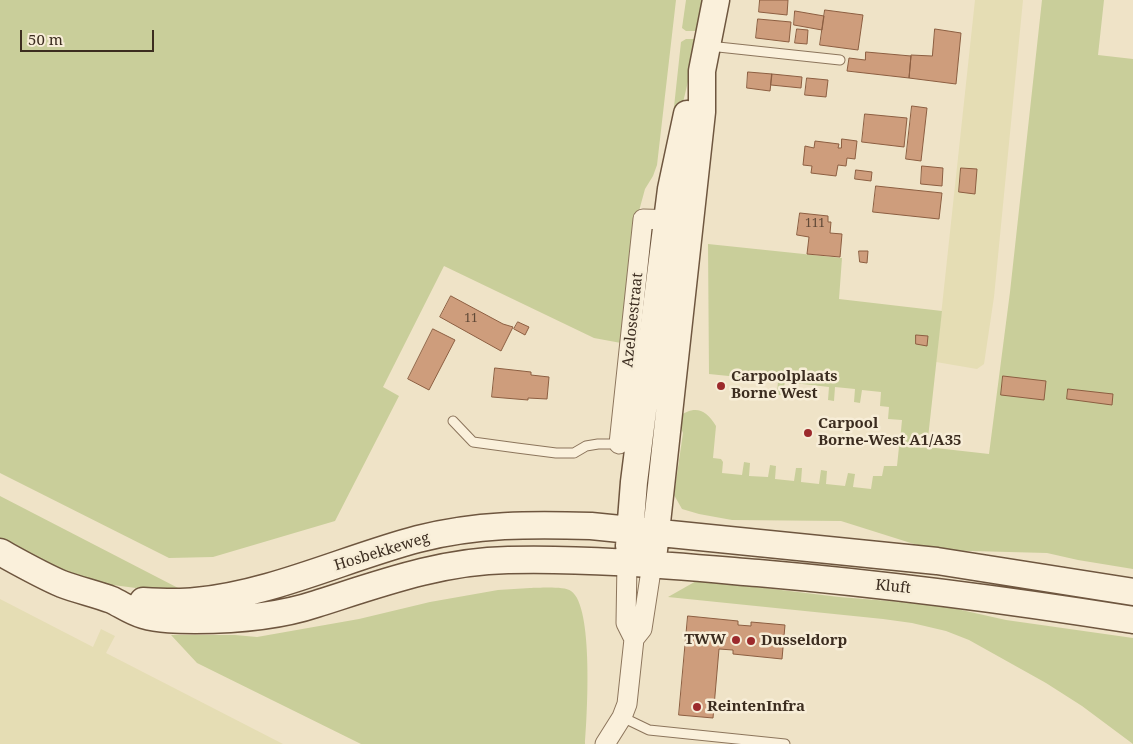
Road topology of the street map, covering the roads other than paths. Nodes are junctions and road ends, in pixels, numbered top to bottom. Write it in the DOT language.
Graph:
graph roads {
  1 [pos="716,0"];
  2 [pos="706,46"];
  3 [pos="840,60"];
  4 [pos="678,220"];
  5 [pos="646,392"];
  6 [pos="671,395"];
  7 [pos="453,421"];
  8 [pos="619,444"];
  9 [pos="630,530"];
  10 [pos="657,533"];
  11 [pos="0,552"];
  12 [pos="639,563"];
  13 [pos="1133,592"];
  14 [pos="110,600"];
  15 [pos="1133,620"];
  16 [pos="634,639"];
  17 [pos="614,717"];
  18 [pos="604,744"];
  19 [pos="785,744"];
  1 -- 2 [label="main road, Azelosestraat"];
  2 -- 3 [label="lane"];
  2 -- 4 [label="main road, Azelosestraat"];
  4 -- 5 [label="main road, Azelosestraat"];
  4 -- 6 [label="main road, Azelosestraat"];
  4 -- 8 [label="street, Azelosestraat"];
  5 -- 6 [label="main road"];
  5 -- 9 [label="main road, Azelosestraat"];
  6 -- 10 [label="main road, Azelosestraat"];
  7 -- 8 [label="lane"];
  9 -- 10 [label="main road, Hosbekkeweg"];
  9 -- 12 [label="main road, Azelosestraat"];
  9 -- 14 [label="main road, Hosbekkeweg"];
  10 -- 12 [label="main road, Azelosestraat"];
  10 -- 13 [label="main road, Kluft"];
  11 -- 14 [label="main road, Hosbekkeweg"];
  12 -- 14 [label="main road, Hosbekkeweg"];
  12 -- 15 [label="main road, Kluft"];
  12 -- 16 [label="street, Azelosestraat"];
  12 -- 16 [label="street, Azelosestraat"];
  16 -- 17 [label="street, Azelosestraat"];
  17 -- 18 [label="street, Azelosestraat"];
  17 -- 19 [label="lane"];
}
